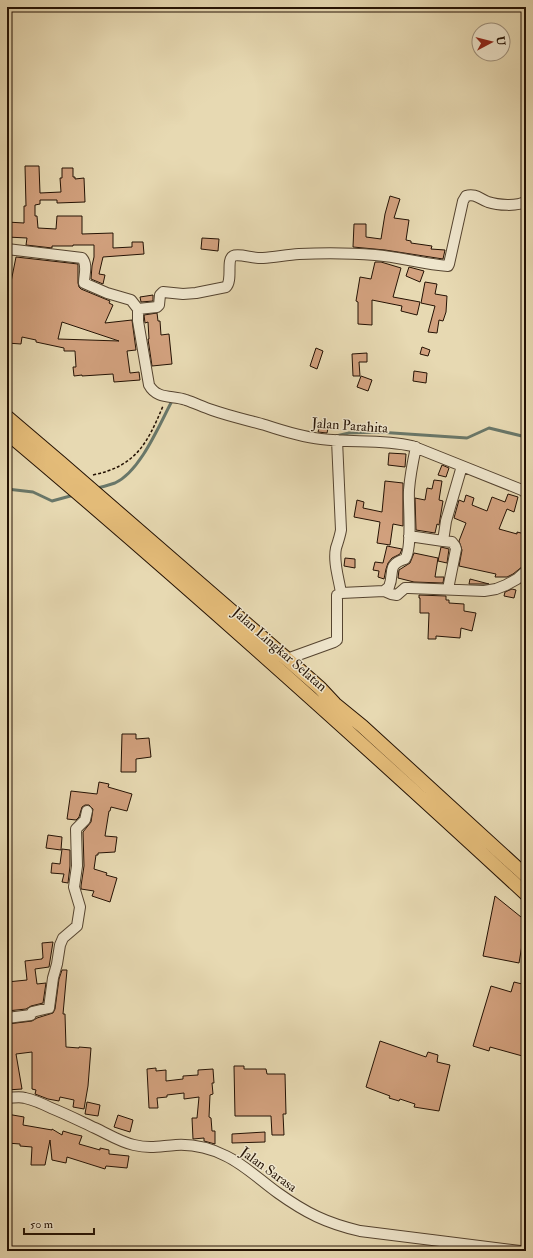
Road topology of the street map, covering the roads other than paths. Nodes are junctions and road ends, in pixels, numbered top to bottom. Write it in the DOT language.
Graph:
graph roads {
  1 [pos="526,201"];
  2 [pos="7,249"];
  3 [pos="138,309"];
  4 [pos="7,417"];
  5 [pos="7,434"];
  6 [pos="337,440"];
  7 [pos="416,447"];
  8 [pos="462,466"];
  9 [pos="526,493"];
  10 [pos="409,536"];
  11 [pos="443,541"];
  12 [pos="526,571"];
  13 [pos="448,589"];
  14 [pos="384,591"];
  15 [pos="341,593"];
  16 [pos="283,663"];
  17 [pos="87,811"];
  18 [pos="526,876"];
  19 [pos="526,894"];
  20 [pos="7,1018"];
  21 [pos="7,1098"];
  22 [pos="520,1251"];
  1 -- 3 [label="street"];
  2 -- 3 [label="street"];
  3 -- 6 [label="street, Jalan Parahita"];
  4 -- 16 [label="main road, Jalan Lingkar Selatan"];
  5 -- 16 [label="main road, Jalan Lingkar Selatan"];
  6 -- 7 [label="street, Jalan Parahita"];
  6 -- 15 [label="street"];
  7 -- 8 [label="street, Jalan Parahita"];
  7 -- 10 [label="street"];
  8 -- 9 [label="street, Jalan Parahita"];
  8 -- 11 [label="street"];
  10 -- 11 [label="street"];
  10 -- 14 [label="street"];
  11 -- 13 [label="street"];
  12 -- 13 [label="street"];
  13 -- 14 [label="street"];
  14 -- 15 [label="street"];
  15 -- 16 [label="street"];
  16 -- 18 [label="main road, Jalan Lingkar Selatan"];
  16 -- 19 [label="main road, Jalan Lingkar Selatan"];
  17 -- 20 [label="street"];
  21 -- 22 [label="street, Jalan Sarasa"];
}
